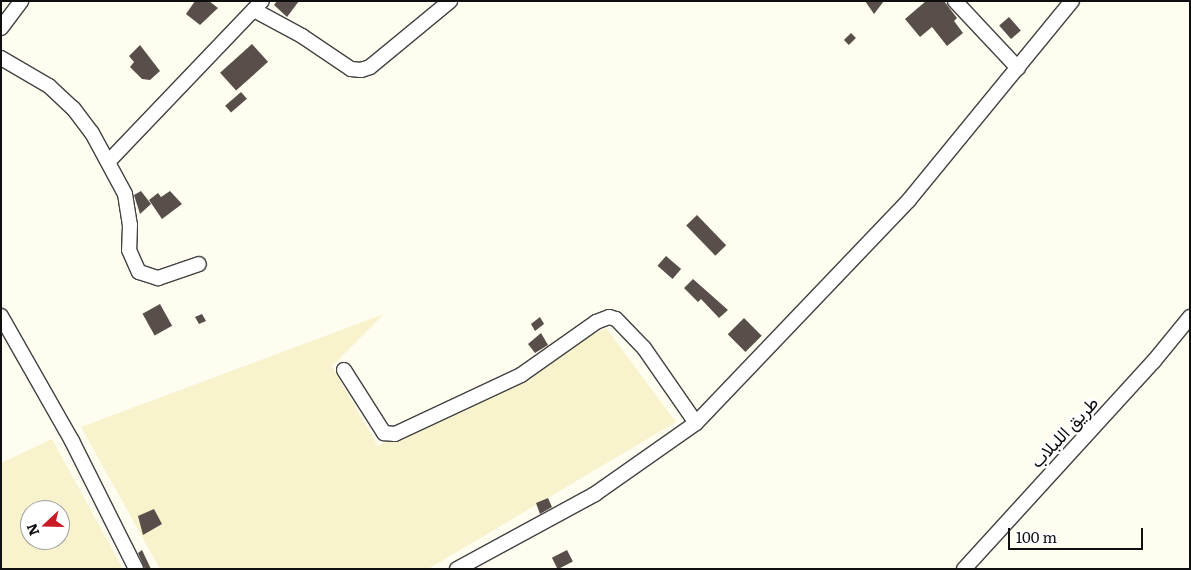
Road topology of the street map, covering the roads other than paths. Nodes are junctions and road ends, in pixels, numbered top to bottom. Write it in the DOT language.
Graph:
graph roads {
  1 [pos="21,1"];
  2 [pos="450,1"];
  3 [pos="955,1"];
  4 [pos="1072,1"];
  5 [pos="258,6"];
  6 [pos="1,28"];
  7 [pos="1,58"];
  8 [pos="1018,68"];
  9 [pos="109,161"];
  10 [pos="199,264"];
  11 [pos="1,316"];
  12 [pos="1190,318"];
  13 [pos="344,370"];
  14 [pos="696,423"];
  15 [pos="463,567"];
  16 [pos="136,569"];
  17 [pos="964,569"];
  1 -- 6 [label="street"];
  2 -- 5 [label="street"];
  3 -- 8 [label="street"];
  4 -- 8 [label="street"];
  5 -- 9 [label="street"];
  7 -- 9 [label="street"];
  8 -- 14 [label="street"];
  9 -- 10 [label="street"];
  11 -- 16 [label="street"];
  12 -- 17 [label="street, طريق اللبلاب"];
  13 -- 14 [label="street"];
  14 -- 15 [label="street"];
}
